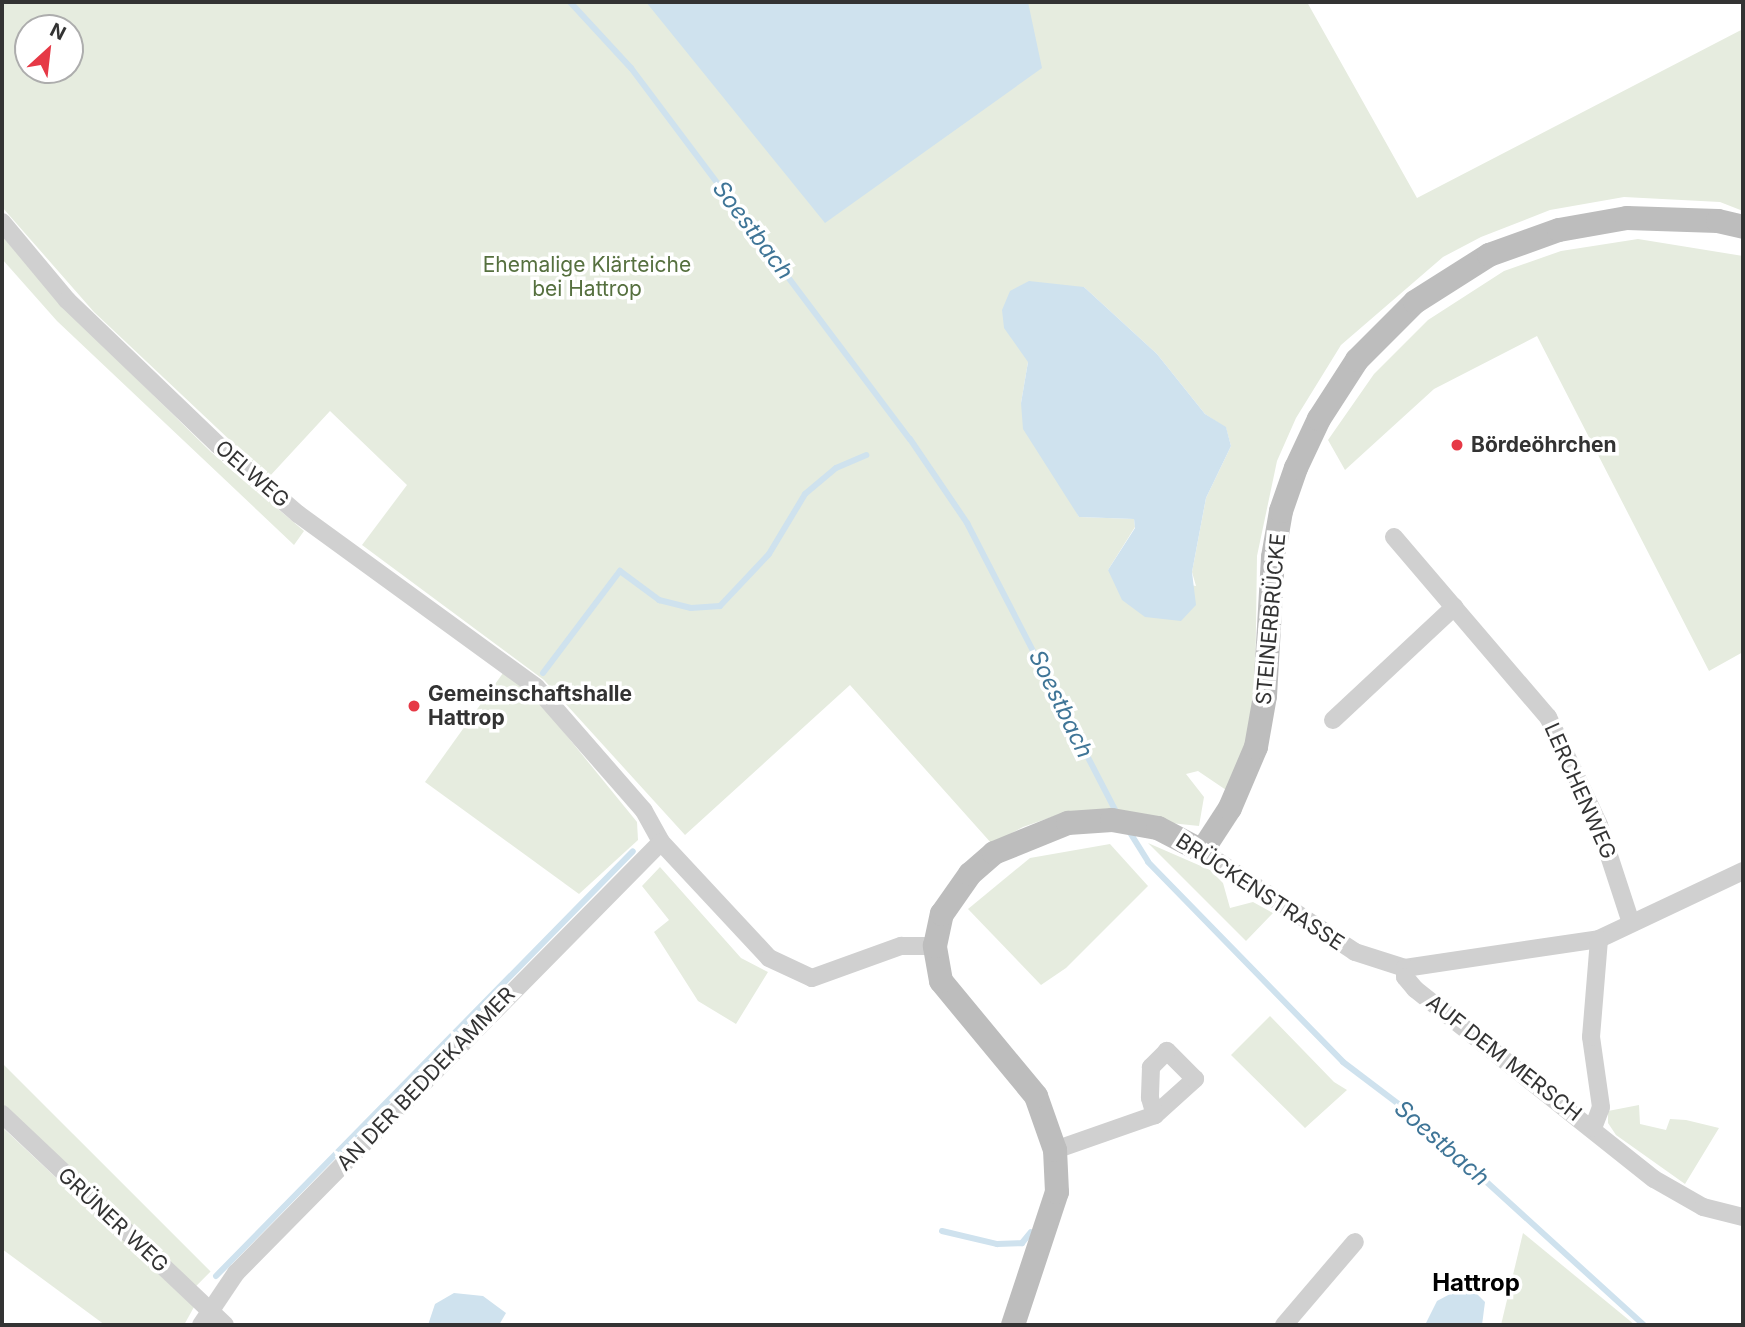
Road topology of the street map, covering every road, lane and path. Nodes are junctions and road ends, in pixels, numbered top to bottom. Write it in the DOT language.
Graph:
graph roads {
  1 [pos="2,222"];
  2 [pos="1743,227"];
  3 [pos="1394,537"];
  4 [pos="1454,607"];
  5 [pos="1333,720"];
  6 [pos="662,842"];
  7 [pos="1202,851"];
  8 [pos="1743,871"];
  9 [pos="1631,923"];
  10 [pos="1599,939"];
  11 [pos="936,946"];
  12 [pos="1405,968"];
  13 [pos="2,1114"];
  14 [pos="1155,1115"];
  15 [pos="1593,1128"];
  16 [pos="1055,1150"];
  17 [pos="1743,1217"];
  18 [pos="1355,1242"];
  19 [pos="205,1318"];
  20 [pos="225,1325"];
  21 [pos="1013,1325"];
  22 [pos="1284,1325"];
  1 -- 6 [label="street, OELWEG"];
  2 -- 7 [label="street, STEINERBRÜCKE"];
  3 -- 4 [label="street, LERCHENWEG"];
  4 -- 5 [label="street"];
  4 -- 9 [label="street, LERCHENWEG"];
  6 -- 11 [label="street"];
  6 -- 19 [label="street, AN DER BEDDEKAMMER"];
  7 -- 11 [label="street, BRÜCKENSTRASSE"];
  7 -- 12 [label="street, BRÜCKENSTRASSE"];
  8 -- 9 [label="street, BRÜCKENSTRASSE"];
  9 -- 10 [label="street, BRÜCKENSTRASSE"];
  10 -- 12 [label="street, BRÜCKENSTRASSE"];
  10 -- 15 [label="street, AUF DEM MERSCH"];
  11 -- 16 [label="street, BRÜCKENSTRASSE"];
  12 -- 15 [label="street, AUF DEM MERSCH"];
  13 -- 19 [label="street, GRÜNER WEG"];
  14 -- 16 [label="street"];
  15 -- 17 [label="street"];
  16 -- 21 [label="street, BRÜCKENSTRASSE"];
  18 -- 22 [label="street"];
  19 -- 20 [label="street, GRÜNER WEG"];
}
